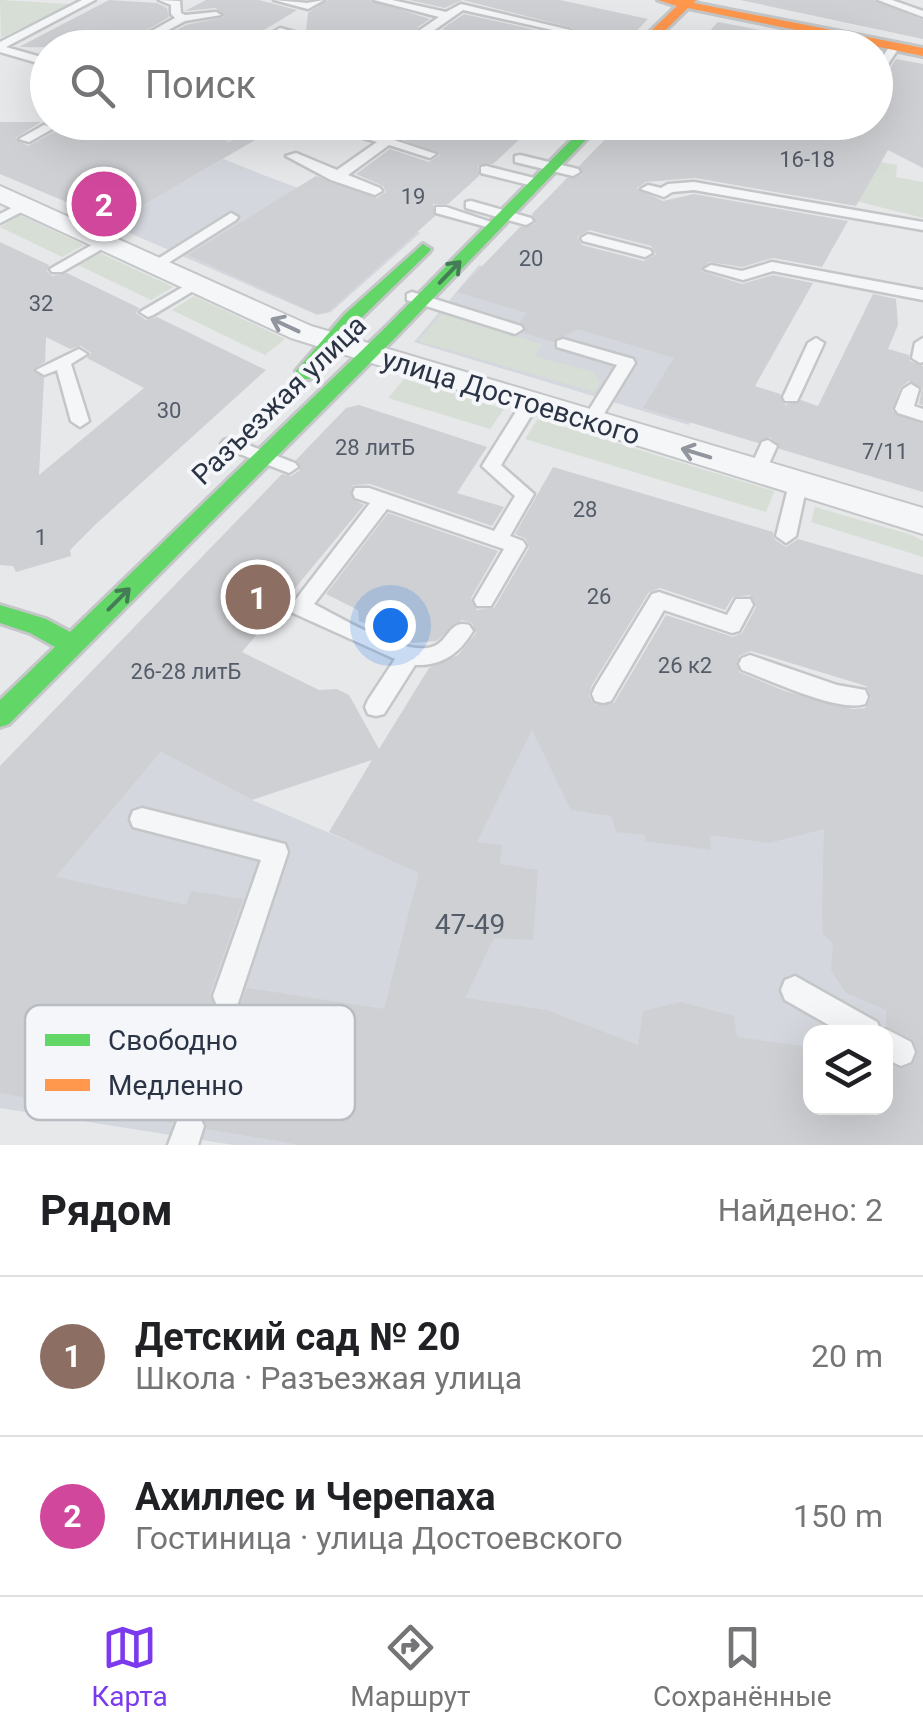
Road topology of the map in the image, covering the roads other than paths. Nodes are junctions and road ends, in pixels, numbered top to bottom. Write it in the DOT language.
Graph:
graph roads {
  1 [pos="90,0"];
  2 [pos="168,0"];
  3 [pos="279,0"];
  4 [pos="320,0"];
  5 [pos="883,0"];
  6 [pos="372,2"];
  7 [pos="693,3"];
  8 [pos="216,15"];
  9 [pos="918,15"];
  10 [pos="448,16"];
  11 [pos="182,18"];
  12 [pos="34,30"];
  13 [pos="160,30"];
  14 [pos="427,30"];
  15 [pos="565,30"];
  16 [pos="661,30"];
  17 [pos="679,30"];
  18 [pos="809,30"];
  19 [pos="30,32"];
  20 [pos="0,48"];
  21 [pos="893,49"];
  22 [pos="923,52"];
  23 [pos="30,57"];
  24 [pos="30,137"];
  25 [pos="26,139"];
  26 [pos="387,140"];
  27 [pos="539,140"];
  28 [pos="581,140"];
  29 [pos="430,154"];
  30 [pos="292,156"];
  31 [pos="503,168"];
  32 [pos="554,174"];
  33 [pos="336,177"];
  34 [pos="648,189"];
  35 [pos="375,191"];
  36 [pos="8,206"];
  37 [pos="457,210"];
  38 [pos="231,217"];
  39 [pos="509,221"];
  40 [pos="923,226"];
  41 [pos="588,238"];
  42 [pos="104,242"];
  43 [pos="645,252"];
  44 [pos="156,265"];
  45 [pos="711,268"];
  46 [pos="57,269"];
  47 [pos="196,284"];
  48 [pos="383,288"];
  49 [pos="923,296"];
  50 [pos="423,300"];
  51 [pos="148,312"];
  52 [pos="515,329"];
  53 [pos="330,342"];
  54 [pos="816,342"];
  55 [pos="563,344"];
  56 [pos="368,354"];
  57 [pos="44,370"];
  58 [pos="290,387"];
  59 [pos="911,389"];
  60 [pos="791,397"];
  61 [pos="530,403"];
  62 [pos="923,415"];
  63 [pos="80,421"];
  64 [pos="254,421"];
  65 [pos="590,421"];
  66 [pos="223,451"];
  67 [pos="262,457"];
  68 [pos="289,467"];
  69 [pos="798,484"];
  70 [pos="923,521"];
  71 [pos="786,536"];
  72 [pos="498,540"];
  73 [pos="484,600"];
  74 [pos="744,605"];
  75 [pos="0,614"];
  76 [pos="45,620"];
  77 [pos="462,631"];
  78 [pos="72,645"];
  79 [pos="12,650"];
  80 [pos="409,656"];
  81 [pos="750,664"];
  82 [pos="603,694"];
  83 [pos="857,697"];
  84 [pos="376,707"];
  85 [pos="0,716"];
  86 [pos="142,819"];
  87 [pos="794,990"];
  88 [pos="227,996"];
  89 [pos="855,1025"];
  1 -- 12 [label="lane"];
  2 -- 11 [label="lane"];
  3 -- 4 [label="lane"];
  5 -- 9 [label="lane"];
  6 -- 10 [label="lane"];
  7 -- 16 [label="street"];
  7 -- 17 [label="street"];
  7 -- 18 [label="street"];
  8 -- 11 [label="lane"];
  10 -- 14 [label="lane"];
  10 -- 15 [label="lane"];
  11 -- 13 [label="lane"];
  19 -- 20 [label="lane"];
  20 -- 23 [label="lane"];
  21 -- 22 [label="street"];
  24 -- 25 [label="lane"];
  26 -- 29 [label="lane"];
  26 -- 33 [label="lane"];
  27 -- 31 [label="street, Разъезжая улица"];
  28 -- 32 [label="street, Разъезжая улица"];
  30 -- 33 [label="lane"];
  31 -- 32 [label="lane"];
  31 -- 32 [label="lane"];
  31 -- 37 [label="street, Разъезжая улица"];
  32 -- 39 [label="street, Разъезжая улица"];
  33 -- 35 [label="lane"];
  34 -- 40 [label="lane"];
  36 -- 42 [label="street, улица Достоевского"];
  37 -- 39 [label="lane"];
  37 -- 48 [label="street, Разъезжая улица"];
  38 -- 44 [label="lane"];
  50 -- 39 [label="street, Разъезжая улица, one-way"];
  41 -- 43 [label="lane"];
  42 -- 44 [label="street, улица Достоевского"];
  42 -- 46 [label="lane"];
  44 -- 47 [label="street, улица Достоевского"];
  45 -- 49 [label="lane"];
  47 -- 51 [label="lane"];
  53 -- 47 [label="street, улица Достоевского, one-way"];
  48 -- 50 [label="lane"];
  48 -- 53 [label="street, Разъезжая улица"];
  50 -- 52 [label="lane"];
  50 -- 56 [label="street, Разъезжая улица"];
  53 -- 56 [label="street, улица Достоевского"];
  53 -- 58 [label="street, Разъезжая улица"];
  54 -- 60 [label="lane"];
  55 -- 65 [label="lane"];
  56 -- 61 [label="street, улица Достоевского"];
  56 -- 67 [label="street, Разъезжая улица"];
  57 -- 63 [label="lane"];
  59 -- 62 [label="lane"];
  61 -- 65 [label="street, улица Достоевского"];
  61 -- 72 [label="lane"];
  64 -- 66 [label="street, Разъезжая улица"];
  69 -- 65 [label="street, улица Достоевского, one-way"];
  66 -- 67 [label="lane"];
  67 -- 68 [label="lane"];
  78 -- 67 [label="street, Разъезжая улица, one-way"];
  69 -- 70 [label="street, улица Достоевского"];
  69 -- 71 [label="lane"];
  72 -- 73 [label="lane"];
  72 -- 80 [label="lane"];
  74 -- 82 [label="lane"];
  75 -- 76 [label="street"];
  76 -- 78 [label="street"];
  76 -- 79 [label="street"];
  77 -- 80 [label="lane"];
  78 -- 85 [label="street, Разъезжая улица"];
  80 -- 84 [label="lane"];
  81 -- 83 [label="lane"];
  86 -- 88 [label="lane"];
  87 -- 89 [label="lane"];
}
